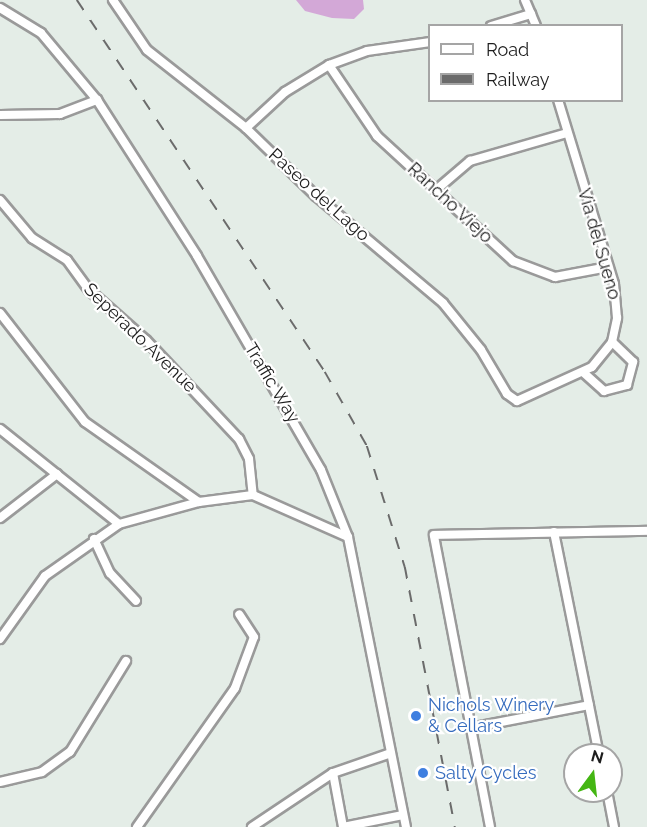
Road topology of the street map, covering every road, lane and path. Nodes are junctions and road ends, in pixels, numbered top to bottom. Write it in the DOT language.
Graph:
graph roads {
  1 [pos="113,0"];
  2 [pos="525,0"];
  3 [pos="0,8"];
  4 [pos="531,14"];
  5 [pos="498,24"];
  6 [pos="535,24"];
  7 [pos="428,42"];
  8 [pos="329,64"];
  9 [pos="97,100"];
  10 [pos="559,102"];
  11 [pos="0,115"];
  12 [pos="246,128"];
  13 [pos="567,133"];
  14 [pos="436,190"];
  15 [pos="0,200"];
  16 [pos="609,267"];
  17 [pos="0,313"];
  18 [pos="612,342"];
  19 [pos="584,373"];
  20 [pos="0,429"];
  21 [pos="57,474"];
  22 [pos="253,495"];
  23 [pos="199,502"];
  24 [pos="0,518"];
  25 [pos="119,524"];
  26 [pos="554,531"];
  27 [pos="647,531"];
  28 [pos="348,537"];
  29 [pos="94,539"];
  30 [pos="136,601"];
  31 [pos="239,614"];
  32 [pos="0,639"];
  33 [pos="126,661"];
  34 [pos="589,705"];
  35 [pos="470,728"];
  36 [pos="597,743"];
  37 [pos="391,753"];
  38 [pos="333,773"];
  39 [pos="0,782"];
  40 [pos="609,803"];
  41 [pos="403,815"];
  42 [pos="137,827"];
  43 [pos="252,827"];
  44 [pos="343,827"];
  45 [pos="405,827"];
  46 [pos="490,827"];
  47 [pos="614,827"];
  1 -- 12 [label="street, Paseo del Lago"];
  2 -- 4 [label="street"];
  3 -- 9 [label="street, Traffic Way"];
  4 -- 5 [label="street"];
  4 -- 6 [label="street"];
  7 -- 8 [label="street"];
  8 -- 12 [label="street"];
  8 -- 14 [label="street, Rancho Viejo"];
  9 -- 11 [label="street"];
  9 -- 28 [label="street, Traffic Way"];
  10 -- 13 [label="street, Via del Sueno"];
  12 -- 19 [label="street, Paseo del Lago"];
  13 -- 14 [label="street"];
  13 -- 16 [label="street, Via del Sueno"];
  14 -- 16 [label="street, Rancho Viejo"];
  15 -- 22 [label="street, Seperado Avenue"];
  16 -- 18 [label="street, Via del Sueno"];
  17 -- 23 [label="street"];
  18 -- 19 [label="street"];
  18 -- 19 [label="street"];
  20 -- 21 [label="street"];
  21 -- 24 [label="street"];
  21 -- 25 [label="street"];
  22 -- 23 [label="street"];
  22 -- 28 [label="street"];
  23 -- 25 [label="street"];
  25 -- 29 [label="street"];
  26 -- 27 [label="street"];
  26 -- 34 [label="street"];
  26 -- 35 [label="street"];
  28 -- 37 [label="street, Traffic Way"];
  29 -- 30 [label="street"];
  29 -- 32 [label="street"];
  31 -- 42 [label="street"];
  33 -- 39 [label="street"];
  34 -- 35 [label="street"];
  34 -- 36 [label="street"];
  35 -- 46 [label="street"];
  37 -- 38 [label="street"];
  37 -- 41 [label="street, Traffic Way"];
  38 -- 43 [label="street"];
  38 -- 44 [label="street"];
  40 -- 47 [label="street"];
  41 -- 44 [label="street"];
  41 -- 45 [label="street, Traffic Way"];
}
